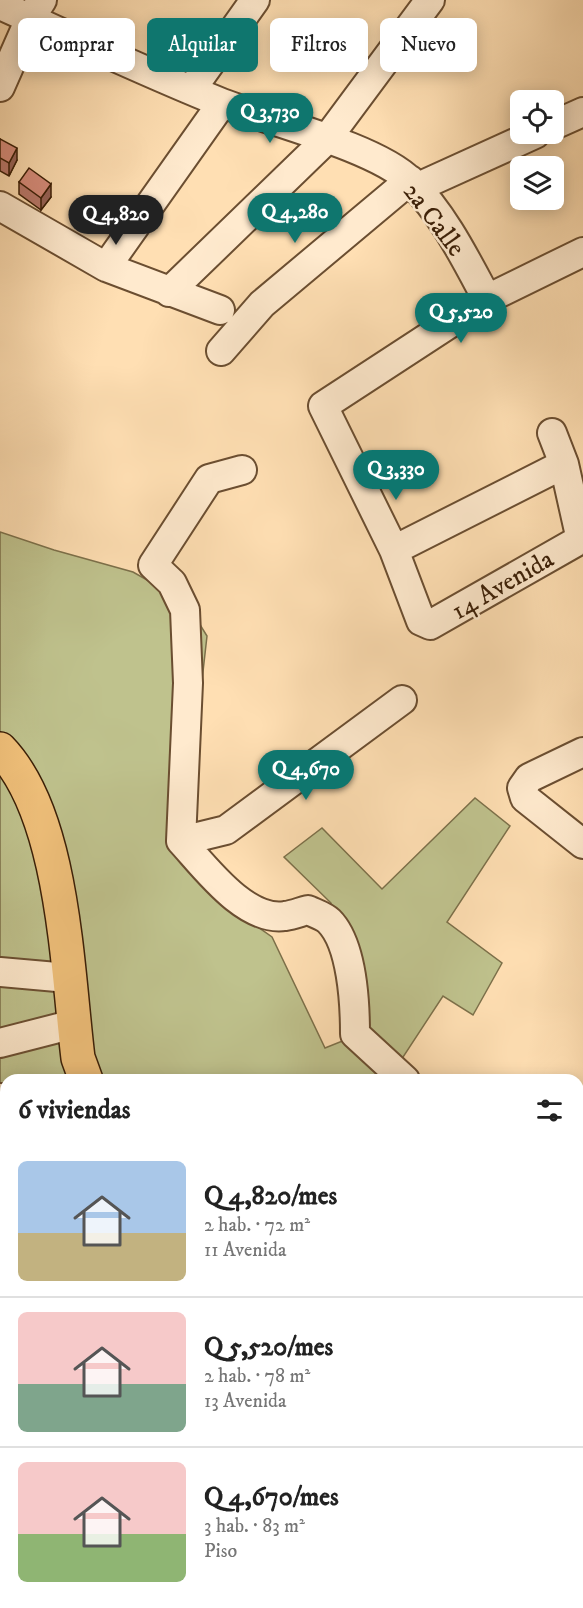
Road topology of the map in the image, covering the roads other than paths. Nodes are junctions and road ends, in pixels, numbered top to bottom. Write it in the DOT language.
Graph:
graph roads {
  1 [pos="255,0"];
  2 [pos="430,0"];
  3 [pos="0,6"];
  4 [pos="36,9"];
  5 [pos="0,87"];
  6 [pos="191,90"];
  7 [pos="222,103"];
  8 [pos="583,112"];
  9 [pos="564,121"];
  10 [pos="326,140"];
  11 [pos="511,144"];
  12 [pos="413,184"];
  13 [pos="0,206"];
  14 [pos="583,252"];
  15 [pos="106,267"];
  16 [pos="170,292"];
  17 [pos="487,299"];
  18 [pos="220,310"];
  19 [pos="220,351"];
  20 [pos="552,433"];
  21 [pos="564,464"];
  22 [pos="242,470"];
  23 [pos="582,539"];
  24 [pos="394,550"];
  25 [pos="402,700"];
  26 [pos="0,749"];
  27 [pos="583,752"];
  28 [pos="181,841"];
  29 [pos="583,844"];
  30 [pos="0,972"];
  31 [pos="68,978"];
  32 [pos="74,1024"];
  33 [pos="0,1043"];
  34 [pos="84,1074"];
  35 [pos="398,1074"];
  1 -- 6 [label="street"];
  2 -- 10 [label="street"];
  3 -- 4 [label="street, 2a Calle"];
  4 -- 5 [label="street"];
  4 -- 6 [label="street, 2a Calle"];
  6 -- 7 [label="street, 2a Calle"];
  7 -- 10 [label="street, 2a Calle"];
  7 -- 15 [label="street"];
  8 -- 9 [label="street"];
  10 -- 12 [label="street, 2a Calle"];
  10 -- 16 [label="street"];
  11 -- 12 [label="street"];
  12 -- 17 [label="street, 2a Calle"];
  12 -- 19 [label="street"];
  13 -- 15 [label="street"];
  14 -- 17 [label="street"];
  15 -- 16 [label="street"];
  16 -- 18 [label="street"];
  17 -- 24 [label="street"];
  20 -- 21 [label="street"];
  21 -- 23 [label="street"];
  21 -- 24 [label="street"];
  22 -- 28 [label="street"];
  23 -- 24 [label="street, 14 Avenida"];
  25 -- 28 [label="street"];
  26 -- 31 [label="main road"];
  27 -- 29 [label="street"];
  28 -- 35 [label="street"];
  30 -- 31 [label="street"];
  31 -- 32 [label="main road"];
  32 -- 33 [label="street"];
  32 -- 34 [label="main road"];
}
